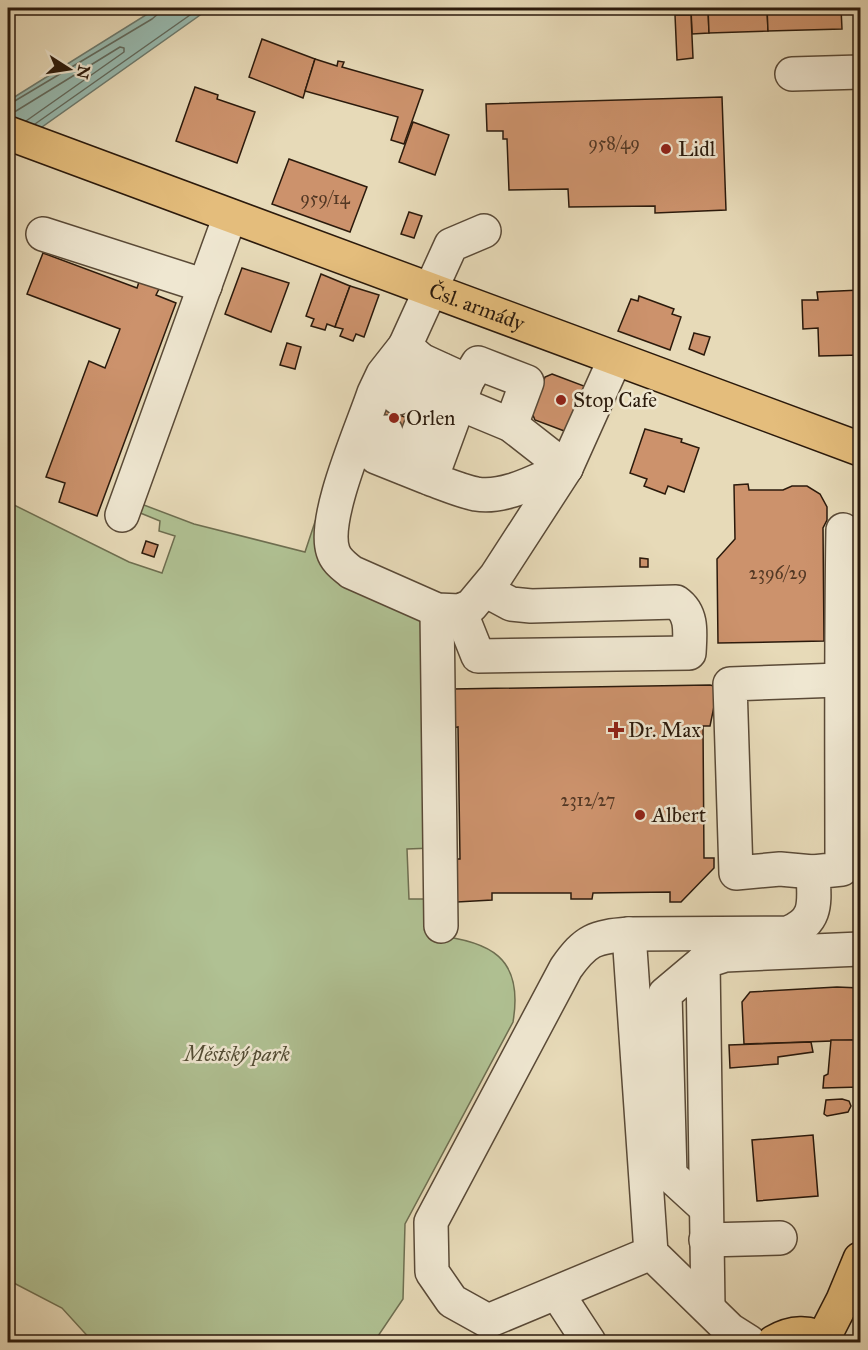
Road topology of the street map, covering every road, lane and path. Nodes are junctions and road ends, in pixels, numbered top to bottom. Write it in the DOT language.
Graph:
graph roads {
  1 [pos="861,72"];
  2 [pos="792,74"];
  3 [pos="8,134"];
  4 [pos="230,216"];
  5 [pos="484,231"];
  6 [pos="43,234"];
  7 [pos="205,286"];
  8 [pos="429,290"];
  9 [pos="615,359"];
  10 [pos="438,372"];
  11 [pos="398,398"];
  12 [pos="511,424"];
  13 [pos="386,432"];
  14 [pos="861,449"];
  15 [pos="566,468"];
  16 [pos="418,474"];
  17 [pos="122,515"];
  18 [pos="843,530"];
  19 [pos="485,590"];
  20 [pos="449,610"];
  21 [pos="832,691"];
  22 [pos="827,871"];
  23 [pos="441,926"];
  24 [pos="630,946"];
  25 [pos="861,949"];
  26 [pos="780,1238"];
  27 [pos="706,1240"];
  28 [pos="651,1253"];
  29 [pos="861,1259"];
  30 [pos="557,1293"];
  31 [pos="708,1308"];
  32 [pos="824,1341"];
  33 [pos="590,1342"];
  34 [pos="749,1342"];
  35 [pos="774,1342"];
  1 -- 2 [label="lane"];
  3 -- 4 [label="main road, Čsl. armády"];
  4 -- 7 [label="lane"];
  4 -- 8 [label="main road, Čsl. armády"];
  5 -- 8 [label="lane"];
  6 -- 7 [label="lane"];
  7 -- 17 [label="lane"];
  8 -- 9 [label="main road, Čsl. armády"];
  8 -- 10 [label="lane"];
  9 -- 14 [label="main road, Čsl. armády"];
  9 -- 15 [label="lane"];
  10 -- 11 [label="lane"];
  10 -- 12 [label="lane"];
  10 -- 12 [label="lane"];
  10 -- 16 [label="lane"];
  10 -- 20 [label="lane"];
  12 -- 15 [label="lane"];
  13 -- 16 [label="lane"];
  15 -- 16 [label="lane"];
  15 -- 19 [label="lane"];
  18 -- 21 [label="lane"];
  19 -- 20 [label="lane"];
  19 -- 20 [label="lane"];
  20 -- 23 [label="lane"];
  21 -- 22 [label="lane"];
  21 -- 22 [label="lane"];
  22 -- 24 [label="lane"];
  24 -- 28 [label="lane"];
  24 -- 30 [label="lane"];
  25 -- 27 [label="lane"];
  26 -- 27 [label="lane"];
  27 -- 31 [label="lane"];
  28 -- 30 [label="lane"];
  28 -- 31 [label="lane"];
  29 -- 32 [label="main road"];
  30 -- 33 [label="lane"];
  31 -- 34 [label="lane"];
  32 -- 35 [label="main road"];
}
